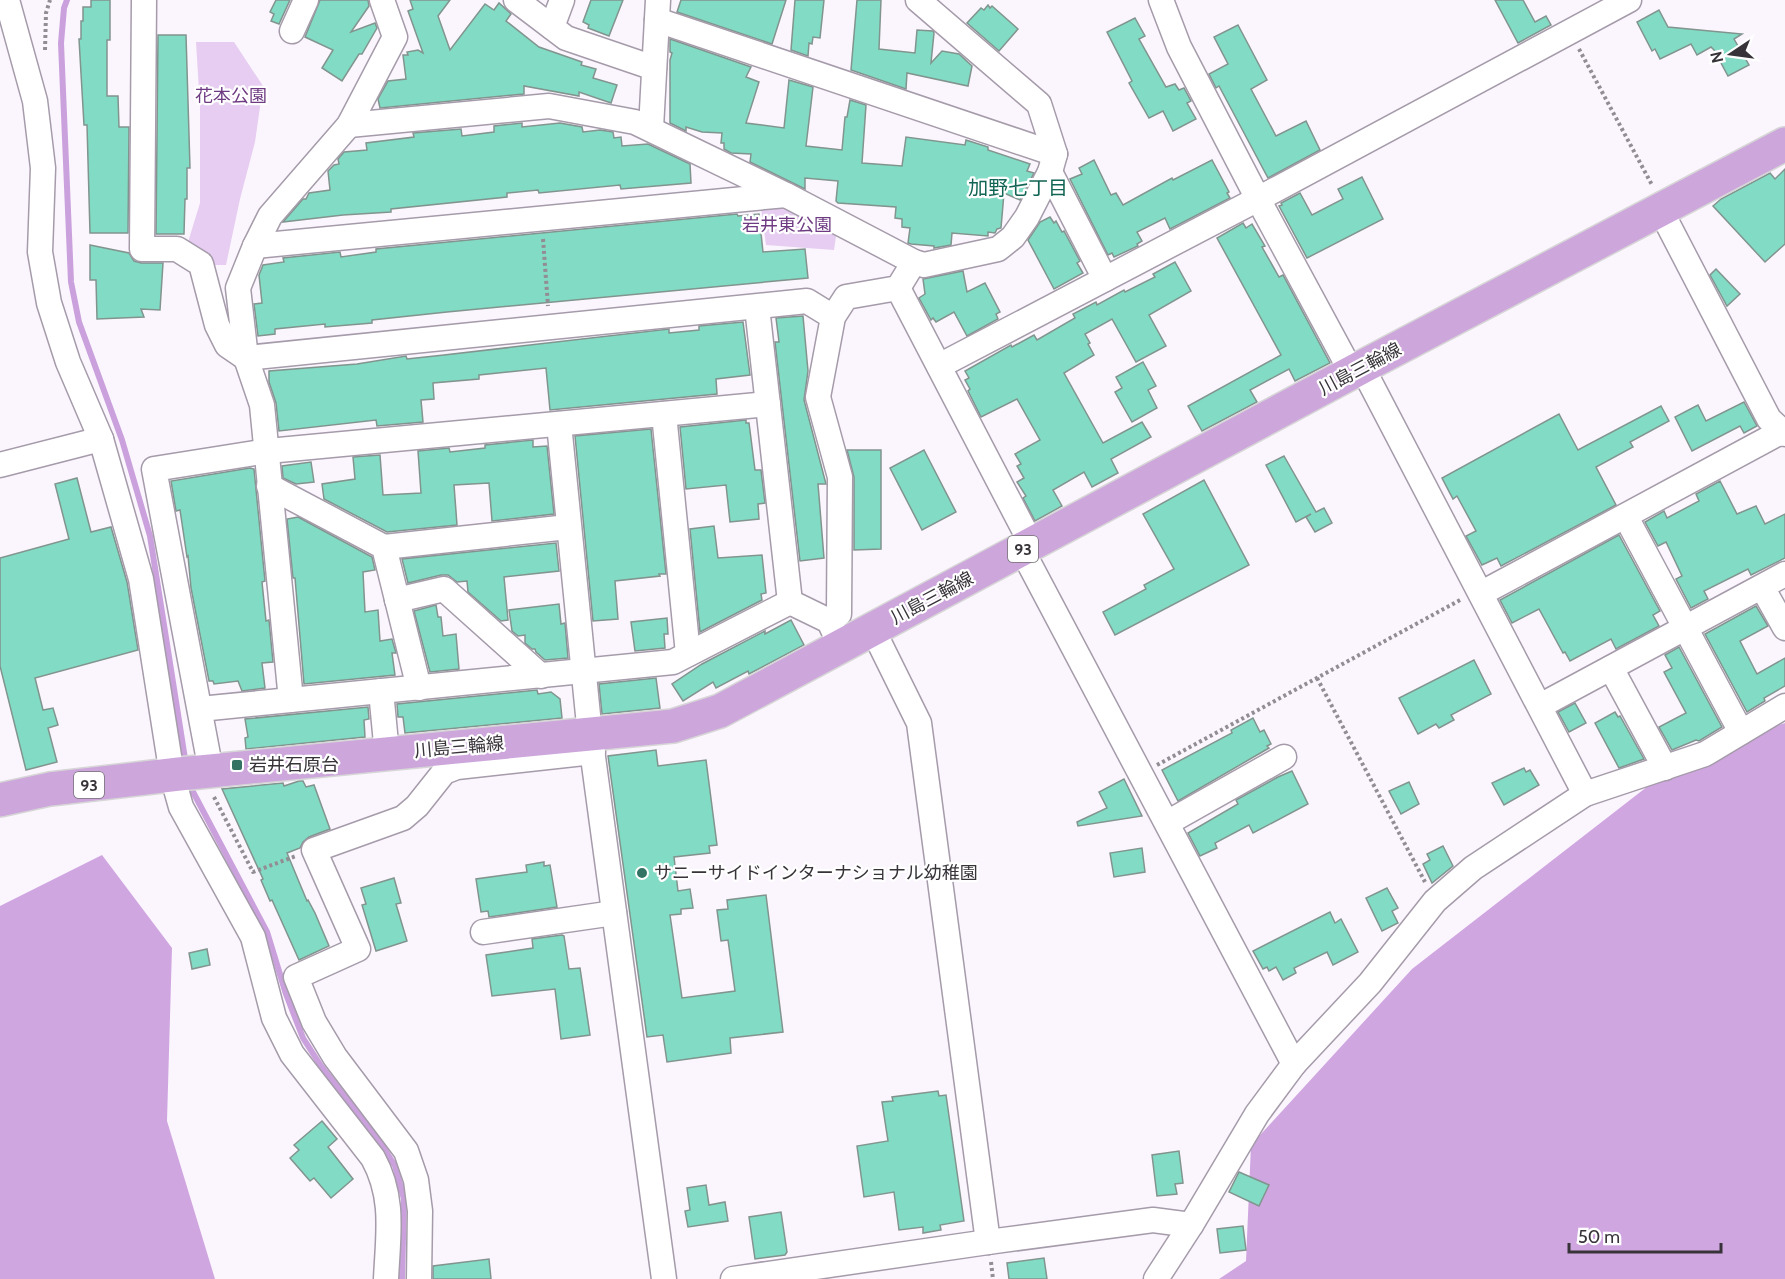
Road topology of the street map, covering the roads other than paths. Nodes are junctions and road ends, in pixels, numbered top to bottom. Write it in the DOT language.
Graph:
graph roads {
  1 [pos="7,0"];
  2 [pos="144,0"];
  3 [pos="306,0"];
  4 [pos="382,0"];
  5 [pos="516,0"];
  6 [pos="562,0"];
  7 [pos="918,0"];
  8 [pos="1161,0"];
  9 [pos="1629,0"];
  10 [pos="657,10"];
  11 [pos="552,27"];
  12 [pos="292,31"];
  13 [pos="654,68"];
  14 [pos="349,125"];
  15 [pos="651,128"];
  16 [pos="1785,144"];
  17 [pos="1052,163"];
  18 [pos="786,195"];
  19 [pos="1258,199"];
  20 [pos="1662,208"];
  21 [pos="255,246"];
  22 [pos="914,262"];
  23 [pos="1105,279"];
  24 [pos="898,288"];
  25 [pos="757,307"];
  26 [pos="834,317"];
  27 [pos="246,358"];
  28 [pos="939,366"];
  29 [pos="1357,370"];
  30 [pos="768,404"];
  31 [pos="664,414"];
  32 [pos="559,424"];
  33 [pos="1785,433"];
  34 [pos="101,439"];
  35 [pos="268,452"];
  36 [pos="0,465"];
  37 [pos="269,486"];
  38 [pos="1626,517"];
  39 [pos="568,527"];
  40 [pos="384,547"];
  41 [pos="1027,547"];
  42 [pos="1785,574"];
  43 [pos="1762,587"];
  44 [pos="1481,592"];
  45 [pos="397,600"];
  46 [pos="790,602"];
  47 [pos="1685,628"];
  48 [pos="1785,628"];
  49 [pos="873,630"];
  50 [pos="835,633"];
  51 [pos="688,654"];
  52 [pos="1611,668"];
  53 [pos="585,671"];
  54 [pos="541,676"];
  55 [pos="419,688"];
  56 [pos="381,691"];
  57 [pos="291,700"];
  58 [pos="1539,706"];
  59 [pos="1785,706"];
  60 [pos="200,709"];
  61 [pos="1741,732"];
  62 [pos="592,743"];
  63 [pos="387,754"];
  64 [pos="1284,757"];
  65 [pos="1665,768"];
  66 [pos="192,773"];
  67 [pos="1586,794"];
  68 [pos="0,800"];
  69 [pos="1167,823"];
  70 [pos="614,913"];
  71 [pos="483,932"];
  72 [pos="1293,1064"];
  73 [pos="1191,1226"];
  74 [pos="988,1242"];
  75 [pos="386,1279"];
  76 [pos="419,1279"];
  77 [pos="664,1279"];
  78 [pos="733,1279"];
  79 [pos="1156,1279"];
  1 -- 34 [label="street"];
  2 -- 27 [label="street"];
  3 -- 12 [label="street"];
  4 -- 14 [label="street"];
  5 -- 11 [label="street"];
  6 -- 11 [label="street"];
  7 -- 17 [label="street"];
  8 -- 19 [label="street"];
  9 -- 19 [label="street"];
  10 -- 13 [label="street"];
  10 -- 17 [label="street"];
  11 -- 13 [label="street"];
  13 -- 15 [label="street"];
  14 -- 15 [label="street"];
  14 -- 21 [label="street"];
  15 -- 18 [label="street"];
  16 -- 20 [label="main road, 川島三輪線 / 93"];
  17 -- 22 [label="street"];
  17 -- 23 [label="street"];
  18 -- 21 [label="street"];
  18 -- 22 [label="street"];
  19 -- 23 [label="street"];
  19 -- 29 [label="street"];
  20 -- 29 [label="main road, 川島三輪線 / 93"];
  20 -- 33 [label="street"];
  21 -- 27 [label="street"];
  22 -- 24 [label="street"];
  23 -- 28 [label="street"];
  24 -- 26 [label="street"];
  24 -- 28 [label="street"];
  25 -- 26 [label="street"];
  25 -- 27 [label="street"];
  25 -- 30 [label="street"];
  26 -- 50 [label="street"];
  27 -- 35 [label="street"];
  28 -- 41 [label="street"];
  29 -- 41 [label="main road, 川島三輪線 / 93"];
  29 -- 44 [label="street"];
  30 -- 31 [label="street"];
  30 -- 46 [label="street"];
  31 -- 32 [label="street"];
  31 -- 51 [label="street"];
  32 -- 35 [label="street"];
  32 -- 39 [label="street"];
  33 -- 38 [label="street"];
  34 -- 36 [label="street"];
  34 -- 66 [label="street"];
  35 -- 37 [label="street"];
  35 -- 60 [label="street"];
  37 -- 40 [label="street"];
  37 -- 57 [label="street"];
  38 -- 44 [label="street"];
  38 -- 47 [label="street"];
  39 -- 40 [label="street"];
  39 -- 53 [label="street"];
  40 -- 45 [label="street"];
  41 -- 49 [label="main road, 川島三輪線 / 93"];
  41 -- 69 [label="street"];
  42 -- 43 [label="street"];
  43 -- 47 [label="street"];
  43 -- 48 [label="street"];
  44 -- 58 [label="street"];
  45 -- 54 [label="street"];
  45 -- 55 [label="street"];
  46 -- 50 [label="street"];
  46 -- 51 [label="street"];
  47 -- 52 [label="street"];
  47 -- 61 [label="street"];
  49 -- 50 [label="main road, 川島三輪線 / 93"];
  49 -- 74 [label="street"];
  50 -- 62 [label="main road, 川島三輪線 / 93"];
  51 -- 53 [label="street"];
  52 -- 58 [label="street"];
  52 -- 65 [label="street"];
  53 -- 54 [label="street"];
  53 -- 62 [label="street"];
  54 -- 55 [label="street"];
  55 -- 56 [label="street"];
  56 -- 57 [label="street"];
  56 -- 63 [label="street"];
  57 -- 60 [label="street"];
  58 -- 67 [label="street"];
  59 -- 61 [label="street"];
  60 -- 66 [label="street"];
  61 -- 65 [label="street"];
  62 -- 63 [label="main road, 川島三輪線 / 93"];
  62 -- 70 [label="street"];
  62 -- 76 [label="street"];
  63 -- 66 [label="main road, 川島三輪線 / 93"];
  64 -- 69 [label="street"];
  65 -- 67 [label="street"];
  66 -- 68 [label="main road, 川島三輪線 / 93"];
  66 -- 75 [label="street"];
  67 -- 72 [label="street"];
  69 -- 72 [label="street"];
  70 -- 71 [label="street"];
  70 -- 77 [label="street"];
  72 -- 73 [label="street"];
  73 -- 74 [label="street"];
  73 -- 79 [label="street"];
  74 -- 78 [label="street"];
}
